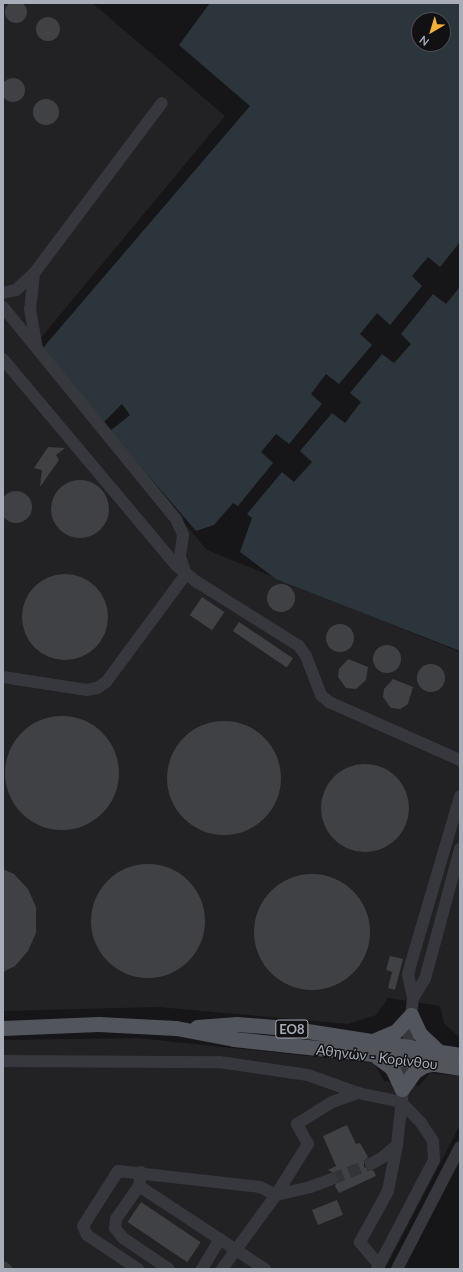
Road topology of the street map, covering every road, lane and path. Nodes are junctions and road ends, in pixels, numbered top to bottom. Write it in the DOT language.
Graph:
graph roads {
  1 [pos="162,103"];
  2 [pos="35,272"];
  3 [pos="3,293"];
  4 [pos="3,307"];
  5 [pos="41,355"];
  6 [pos="3,359"];
  7 [pos="186,574"];
  8 [pos="3,677"];
  9 [pos="460,760"];
  10 [pos="460,796"];
  11 [pos="460,849"];
  12 [pos="413,998"];
  13 [pos="411,1015"];
  14 [pos="3,1028"];
  15 [pos="372,1048"];
  16 [pos="405,1053"];
  17 [pos="460,1055"];
  18 [pos="435,1057"];
  19 [pos="3,1061"];
  20 [pos="460,1068"];
  21 [pos="358,1093"];
  22 [pos="402,1096"];
  23 [pos="397,1144"];
  24 [pos="460,1147"];
  25 [pos="370,1164"];
  26 [pos="141,1172"];
  27 [pos="332,1179"];
  28 [pos="139,1186"];
  29 [pos="276,1195"];
  30 [pos="220,1239"];
  31 [pos="235,1249"];
  32 [pos="378,1267"];
  33 [pos="261,1268"];
  34 [pos="138,1269"];
  35 [pos="169,1269"];
  36 [pos="202,1269"];
  37 [pos="222,1269"];
  38 [pos="396,1269"];
  1 -- 2 [label="street"];
  2 -- 3 [label="street"];
  2 -- 5 [label="street"];
  4 -- 5 [label="street"];
  5 -- 7 [label="street"];
  6 -- 7 [label="street"];
  7 -- 8 [label="street"];
  7 -- 9 [label="street"];
  10 -- 12 [label="street"];
  11 -- 12 [label="street"];
  12 -- 13 [label="street"];
  13 -- 15 [label="main road"];
  13 -- 16 [label="street"];
  13 -- 18 [label="main road"];
  14 -- 15 [label="main road, Αθηνών - Κορίνθου / ΕΟ8"];
  15 -- 16 [label="main road, Αθηνών - Κορίνθου / ΕΟ8"];
  15 -- 22 [label="main road"];
  16 -- 18 [label="main road, Αθηνών - Κορίνθου / ΕΟ8"];
  16 -- 22 [label="street"];
  17 -- 18 [label="main road, Αθηνών - Κορίνθου / ΕΟ8"];
  18 -- 20 [label="main road, Αθηνών - Κορίνθου / ΕΟ8"];
  18 -- 22 [label="main road"];
  19 -- 21 [label="street"];
  21 -- 22 [label="street"];
  21 -- 29 [label="street"];
  22 -- 23 [label="street"];
  22 -- 32 [label="street"];
  23 -- 25 [label="street"];
  23 -- 32 [label="street"];
  24 -- 38 [label="street"];
  26 -- 28 [label="street"];
  26 -- 29 [label="street"];
  26 -- 34 [label="street"];
  27 -- 29 [label="street"];
  28 -- 30 [label="street"];
  28 -- 35 [label="street"];
  29 -- 31 [label="street"];
  30 -- 31 [label="street"];
  30 -- 36 [label="street"];
  31 -- 33 [label="street"];
  31 -- 37 [label="street"];
}
